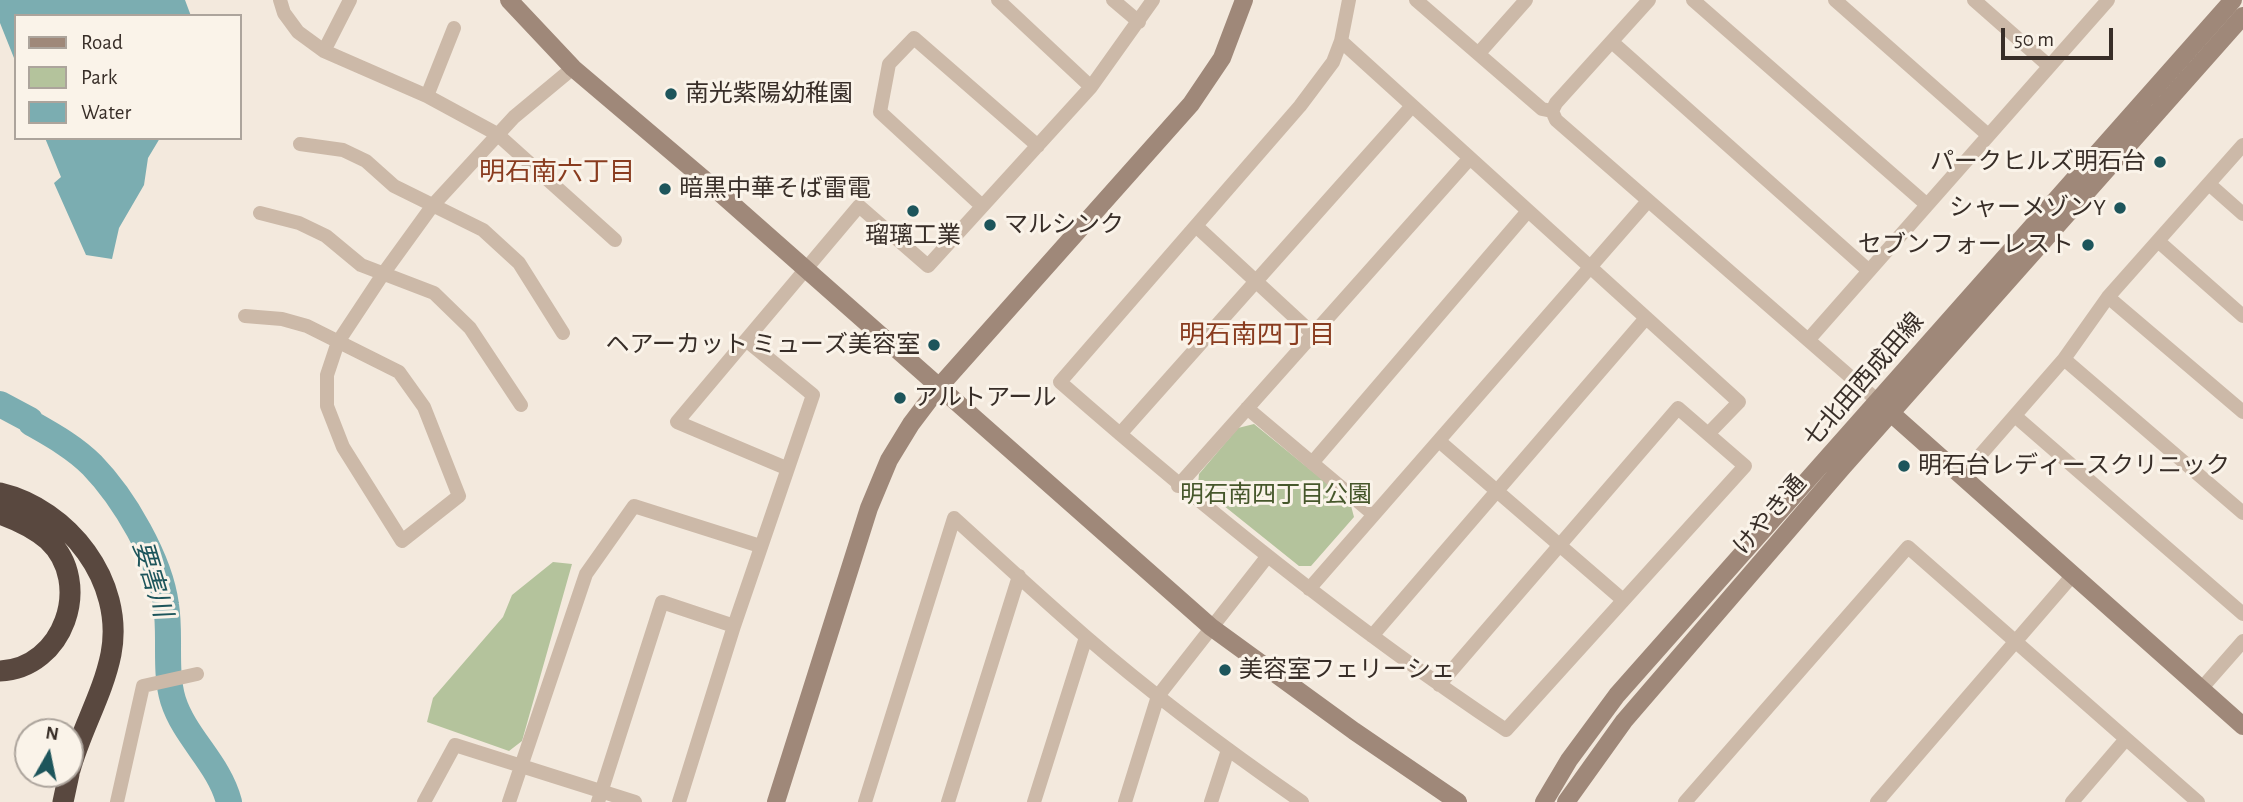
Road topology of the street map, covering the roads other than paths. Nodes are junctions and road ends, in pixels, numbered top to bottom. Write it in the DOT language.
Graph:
graph roads {
  1 [pos="280,0"];
  2 [pos="350,0"];
  3 [pos="509,0"];
  4 [pos="998,0"];
  5 [pos="1113,0"];
  6 [pos="1153,0"];
  7 [pos="1244,0"];
  8 [pos="1349,0"];
  9 [pos="1416,0"];
  10 [pos="1527,0"];
  11 [pos="1648,0"];
  12 [pos="1693,0"];
  13 [pos="1835,0"];
  14 [pos="1974,0"];
  15 [pos="2108,0"];
  16 [pos="2233,0"];
  17 [pos="2243,16"];
  18 [pos="1139,22"];
  19 [pos="454,28"];
  20 [pos="1341,41"];
  21 [pos="1612,42"];
  22 [pos="324,51"];
  23 [pos="1479,53"];
  24 [pos="2049,66"];
  25 [pos="573,68"];
  26 [pos="1091,87"];
  27 [pos="427,96"];
  28 [pos="1412,106"];
  29 [pos="1552,111"];
  30 [pos="497,134"];
  31 [pos="1988,135"];
  32 [pos="300,144"];
  33 [pos="2243,145"];
  34 [pos="1038,146"];
  35 [pos="1470,158"];
  36 [pos="2209,184"];
  37 [pos="1648,201"];
  38 [pos="1926,204"];
  39 [pos="433,205"];
  40 [pos="982,206"];
  41 [pos="1528,211"];
  42 [pos="260,213"];
  43 [pos="2243,214"];
  44 [pos="1196,226"];
  45 [pos="615,240"];
  46 [pos="2158,241"];
  47 [pos="1589,266"];
  48 [pos="1868,270"];
  49 [pos="806,271"];
  50 [pos="383,274"];
  51 [pos="1256,282"];
  52 [pos="2108,297"];
  53 [pos="245,316"];
  54 [pos="2243,316"];
  55 [pos="1646,318"];
  56 [pos="563,333"];
  57 [pos="1313,334"];
  58 [pos="1809,339"];
  59 [pos="746,340"];
  60 [pos="338,342"];
  61 [pos="2064,359"];
  62 [pos="939,387"];
  63 [pos="1878,401"];
  64 [pos="521,405"];
  65 [pos="1247,408"];
  66 [pos="2243,412"];
  67 [pos="1892,414"];
  68 [pos="2015,416"];
  69 [pos="1708,434"];
  70 [pos="1120,435"];
  71 [pos="1439,441"];
  72 [pos="1311,463"];
  73 [pos="786,468"];
  74 [pos="1962,476"];
  75 [pos="1178,486"];
  76 [pos="1497,492"];
  77 [pos="0,493"];
  78 [pos="2243,513"];
  79 [pos="0,514"];
  80 [pos="1373,514"];
  81 [pos="1559,545"];
  82 [pos="760,546"];
  83 [pos="1267,557"];
  84 [pos="1018,576"];
  85 [pos="2072,576"];
  86 [pos="1309,589"];
  87 [pos="1623,600"];
  88 [pos="2243,614"];
  89 [pos="734,626"];
  90 [pos="1211,627"];
  91 [pos="1373,636"];
  92 [pos="1086,637"];
  93 [pos="2243,640"];
  94 [pos="2016,641"];
  95 [pos="0,671"];
  96 [pos="191,675"];
  97 [pos="1439,685"];
  98 [pos="2201,689"];
  99 [pos="1158,696"];
  100 [pos="2243,726"];
  101 [pos="84,732"];
  102 [pos="2126,739"];
  103 [pos="1228,750"];
  104 [pos="521,766"];
  105 [pos="600,797"];
  106 [pos="1298,801"];
  107 [pos="117,802"];
  108 [pos="424,802"];
  109 [pos="509,802"];
  110 [pos="635,802"];
  111 [pos="679,802"];
  112 [pos="776,802"];
  113 [pos="865,802"];
  114 [pos="948,802"];
  115 [pos="1034,802"];
  116 [pos="1125,802"];
  117 [pos="1211,802"];
  118 [pos="1458,802"];
  119 [pos="1544,802"];
  120 [pos="1566,802"];
  121 [pos="1685,802"];
  122 [pos="1877,802"];
  123 [pos="2071,802"];
  124 [pos="2198,802"];
  1 -- 22 [label="street"];
  2 -- 22 [label="street"];
  3 -- 25 [label="street"];
  4 -- 26 [label="street"];
  5 -- 18 [label="street"];
  6 -- 18 [label="street"];
  7 -- 62 [label="street"];
  8 -- 20 [label="street"];
  9 -- 23 [label="street"];
  10 -- 23 [label="street"];
  11 -- 21 [label="street"];
  12 -- 38 [label="street"];
  13 -- 31 [label="street"];
  14 -- 24 [label="street"];
  15 -- 24 [label="street"];
  16 -- 63 [label="street, 七北田西成田線"];
  17 -- 67 [label="street, けやき通"];
  18 -- 26 [label="street"];
  19 -- 27 [label="street"];
  20 -- 28 [label="street"];
  20 -- 44 [label="street"];
  21 -- 29 [label="street"];
  21 -- 48 [label="street"];
  22 -- 27 [label="street"];
  23 -- 29 [label="street"];
  24 -- 31 [label="street"];
  25 -- 30 [label="street"];
  25 -- 49 [label="street"];
  26 -- 34 [label="street"];
  27 -- 30 [label="street"];
  28 -- 35 [label="street"];
  28 -- 51 [label="street"];
  29 -- 37 [label="street"];
  30 -- 39 [label="street"];
  30 -- 45 [label="street"];
  31 -- 38 [label="street"];
  32 -- 39 [label="street"];
  33 -- 36 [label="street"];
  34 -- 40 [label="street"];
  34 -- 40 [label="street"];
  35 -- 41 [label="street"];
  35 -- 57 [label="street"];
  36 -- 43 [label="street"];
  36 -- 46 [label="street"];
  37 -- 47 [label="street"];
  37 -- 58 [label="street"];
  38 -- 48 [label="street"];
  39 -- 50 [label="street"];
  39 -- 56 [label="street"];
  40 -- 49 [label="street"];
  41 -- 47 [label="street"];
  41 -- 72 [label="street"];
  42 -- 50 [label="street"];
  44 -- 51 [label="street"];
  44 -- 70 [label="street"];
  46 -- 52 [label="street"];
  46 -- 54 [label="street"];
  47 -- 55 [label="street"];
  47 -- 71 [label="street"];
  48 -- 58 [label="street"];
  49 -- 59 [label="street"];
  49 -- 62 [label="street"];
  50 -- 60 [label="street"];
  50 -- 64 [label="street"];
  51 -- 57 [label="street"];
  51 -- 70 [label="street"];
  52 -- 61 [label="street"];
  52 -- 66 [label="street"];
  53 -- 60 [label="street"];
  55 -- 69 [label="street"];
  55 -- 76 [label="street"];
  57 -- 65 [label="street"];
  58 -- 63 [label="street"];
  59 -- 73 [label="street"];
  59 -- 73 [label="street"];
  60 -- 60 [label="street"];
  61 -- 68 [label="street"];
  61 -- 78 [label="street"];
  62 -- 90 [label="street"];
  62 -- 112 [label="street"];
  63 -- 119 [label="street, 七北田西成田線"];
  65 -- 72 [label="street"];
  65 -- 75 [label="street"];
  67 -- 74 [label="street"];
  67 -- 120 [label="street, けやき通"];
  68 -- 74 [label="street"];
  68 -- 88 [label="street"];
  69 -- 81 [label="street"];
  69 -- 87 [label="street"];
  70 -- 75 [label="street"];
  71 -- 76 [label="street"];
  71 -- 80 [label="street"];
  72 -- 80 [label="street"];
  73 -- 82 [label="street"];
  74 -- 85 [label="street"];
  75 -- 83 [label="street"];
  76 -- 81 [label="street"];
  76 -- 91 [label="street"];
  77 -- 101 [label="highway"];
  79 -- 95 [label="highway"];
  80 -- 86 [label="street"];
  81 -- 87 [label="street"];
  81 -- 97 [label="street"];
  82 -- 89 [label="street"];
  82 -- 104 [label="street"];
  83 -- 86 [label="street"];
  83 -- 90 [label="street"];
  84 -- 92 [label="street"];
  84 -- 113 [label="street"];
  84 -- 114 [label="street"];
  85 -- 94 [label="street"];
  85 -- 98 [label="street"];
  86 -- 91 [label="street"];
  87 -- 97 [label="street"];
  89 -- 105 [label="street"];
  89 -- 111 [label="street"];
  90 -- 99 [label="street"];
  90 -- 118 [label="street"];
  91 -- 97 [label="street"];
  92 -- 99 [label="street"];
  92 -- 115 [label="street"];
  93 -- 98 [label="street"];
  94 -- 102 [label="street"];
  94 -- 121 [label="street"];
  94 -- 122 [label="street"];
  96 -- 107 [label="street"];
  98 -- 100 [label="street"];
  99 -- 103 [label="street"];
  99 -- 116 [label="street"];
  102 -- 123 [label="street"];
  102 -- 124 [label="street"];
  103 -- 106 [label="street"];
  103 -- 117 [label="street"];
  104 -- 105 [label="street"];
  104 -- 108 [label="street"];
  104 -- 109 [label="street"];
  105 -- 110 [label="street"];
}
